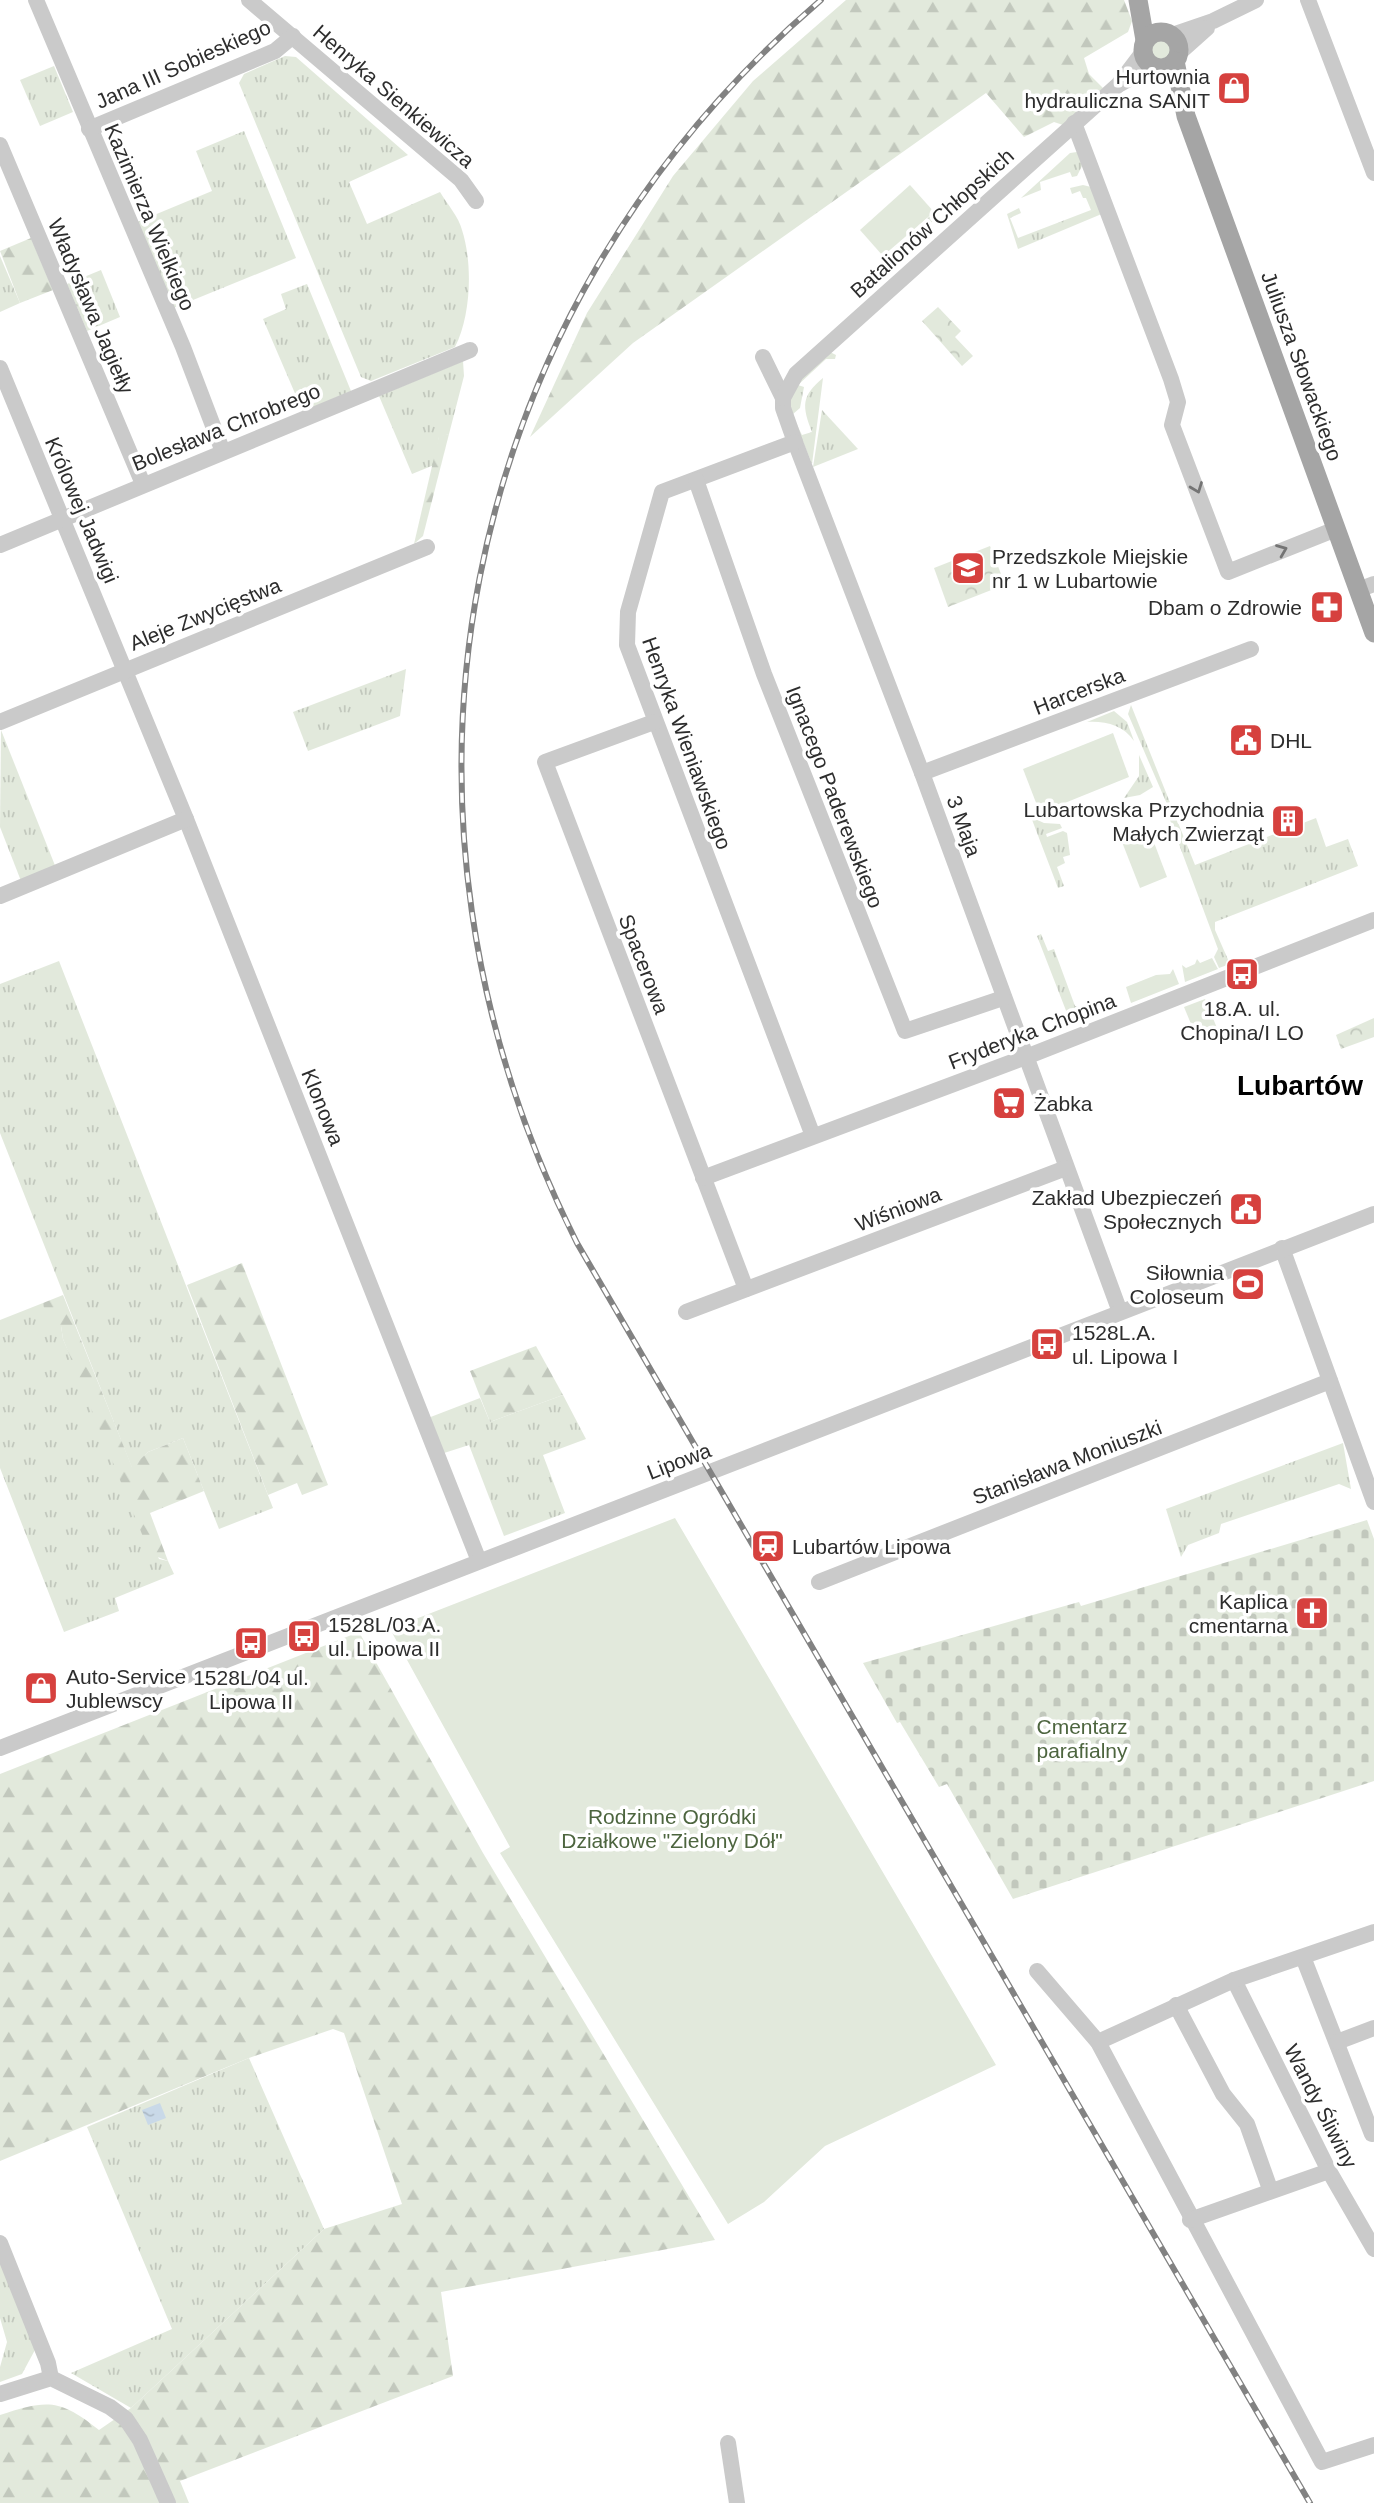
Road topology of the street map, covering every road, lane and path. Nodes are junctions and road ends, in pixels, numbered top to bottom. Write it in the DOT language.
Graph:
graph roads {
  1 [pos="36,0"];
  2 [pos="249,0"];
  3 [pos="1138,0"];
  4 [pos="1144,0"];
  5 [pos="1256,0"];
  6 [pos="1308,0"];
  7 [pos="293,36"];
  8 [pos="1161,51"];
  9 [pos="1074,123"];
  10 [pos="89,129"];
  11 [pos="0,145"];
  12 [pos="1374,173"];
  13 [pos="476,201"];
  14 [pos="470,350"];
  15 [pos="763,357"];
  16 [pos="0,368"];
  17 [pos="783,398"];
  18 [pos="795,442"];
  19 [pos="223,452"];
  20 [pos="696,480"];
  21 [pos="143,484"];
  22 [pos="63,520"];
  23 [pos="1336,529"];
  24 [pos="0,545"];
  25 [pos="427,547"];
  26 [pos="1366,587"];
  27 [pos="1374,633"];
  28 [pos="1251,649"];
  29 [pos="126,669"];
  30 [pos="0,722"];
  31 [pos="654,722"];
  32 [pos="922,773"];
  33 [pos="186,819"];
  34 [pos="0,897"];
  35 [pos="1374,920"];
  36 [pos="1003,998"];
  37 [pos="1024,1057"];
  38 [pos="813,1136"];
  39 [pos="1066,1168"];
  40 [pos="703,1178"];
  41 [pos="1374,1214"];
  42 [pos="1282,1248"];
  43 [pos="746,1290"];
  44 [pos="686,1312"];
  45 [pos="1120,1312"];
  46 [pos="1330,1381"];
  47 [pos="1374,1502"];
  48 [pos="480,1561"];
  49 [pos="820,1582"];
  50 [pos="0,1748"];
  51 [pos="1374,1933"];
  52 [pos="1303,1957"];
  53 [pos="1037,1971"];
  54 [pos="1234,1980"];
  55 [pos="1176,2005"];
  56 [pos="1374,2028"];
  57 [pos="1098,2042"];
  58 [pos="1337,2042"];
  59 [pos="1374,2133"];
  60 [pos="1329,2171"];
  61 [pos="1270,2189"];
  62 [pos="1190,2220"];
  63 [pos="0,2243"];
  64 [pos="1374,2249"];
  65 [pos="51,2378"];
  66 [pos="0,2394"];
  67 [pos="727,2443"];
  68 [pos="1374,2445"];
  69 [pos="168,2503"];
  70 [pos="737,2503"];
  1 -- 10 [label="street, Kazimierza Wielkiego"];
  2 -- 7 [label="street, Henryka Sienkiewicza"];
  3 -- 8 [label="main road, Juliusza Słowackiego"];
  4 -- 8 [label="main road, Juliusza Słowackiego"];
  5 -- 8 [label="street, Batalionów Chłopskich"];
  6 -- 12 [label="street"];
  7 -- 10 [label="street, Jana III Sobieskiego"];
  7 -- 13 [label="street, Henryka Sienkiewicza"];
  8 -- 9 [label="street, Batalionów Chłopskich"];
  8 -- 23 [label="main road, Juliusza Słowackiego"];
  9 -- 17 [label="street, Batalionów Chłopskich"];
  9 -- 23 [label="street, one-way"];
  10 -- 19 [label="street, Kazimierza Wielkiego"];
  11 -- 21 [label="street, Władysława Jagiełły"];
  14 -- 19 [label="street, Bolesława Chrobrego"];
  15 -- 17 [label="street, 3 Maja"];
  16 -- 22 [label="street, Królowej Jadwigi"];
  17 -- 18 [label="street, 3 Maja"];
  18 -- 20 [label="street, Henryka Wieniawskiego"];
  18 -- 32 [label="street, 3 Maja"];
  19 -- 21 [label="street, Bolesława Chrobrego"];
  20 -- 31 [label="street, Henryka Wieniawskiego"];
  20 -- 36 [label="street, Ignacego Paderewskiego"];
  21 -- 22 [label="street, Bolesława Chrobrego"];
  22 -- 24 [label="street, Bolesława Chrobrego"];
  22 -- 29 [label="street, Królowej Jadwigi"];
  23 -- 26 [label="main road, Juliusza Słowackiego"];
  25 -- 29 [label="street, Aleje Zwycięstwa"];
  26 -- 27 [label="main road, Juliusza Słowackiego"];
  28 -- 32 [label="street, Harcerska"];
  29 -- 30 [label="street, Aleje Zwycięstwa"];
  29 -- 33 [label="street, Klonowa"];
  31 -- 38 [label="street, Henryka Wieniawskiego"];
  31 -- 40 [label="street, Spacerowa"];
  32 -- 36 [label="street, 3 Maja"];
  33 -- 34 [label="street"];
  33 -- 48 [label="street, Klonowa"];
  35 -- 37 [label="street, Fryderyka Chopina"];
  36 -- 37 [label="street, 3 Maja"];
  37 -- 38 [label="street, Fryderyka Chopina"];
  37 -- 39 [label="street, 3 Maja"];
  38 -- 40 [label="street, Fryderyka Chopina"];
  39 -- 43 [label="street, Wiśniowa"];
  39 -- 45 [label="street, 3 Maja"];
  40 -- 43 [label="street, Spacerowa"];
  41 -- 42 [label="street, Lipowa"];
  42 -- 45 [label="street, Lipowa"];
  42 -- 46 [label="street"];
  43 -- 44 [label="street, Wiśniowa"];
  45 -- 48 [label="street, Lipowa"];
  46 -- 47 [label="street"];
  46 -- 49 [label="street, Stanisława Moniuszki"];
  48 -- 50 [label="street, Lipowa"];
  51 -- 52 [label="street"];
  52 -- 54 [label="street"];
  52 -- 58 [label="street"];
  53 -- 57 [label="street"];
  54 -- 55 [label="street"];
  54 -- 60 [label="street, Wandy Śliwiny"];
  55 -- 57 [label="street"];
  55 -- 61 [label="street"];
  56 -- 58 [label="street"];
  57 -- 62 [label="street"];
  58 -- 59 [label="street"];
  60 -- 61 [label="street"];
  60 -- 64 [label="street, Wandy Śliwiny"];
  61 -- 62 [label="street"];
  62 -- 68 [label="street"];
  63 -- 65 [label="street"];
  65 -- 66 [label="street"];
  65 -- 69 [label="street"];
  67 -- 70 [label="street"];
}
